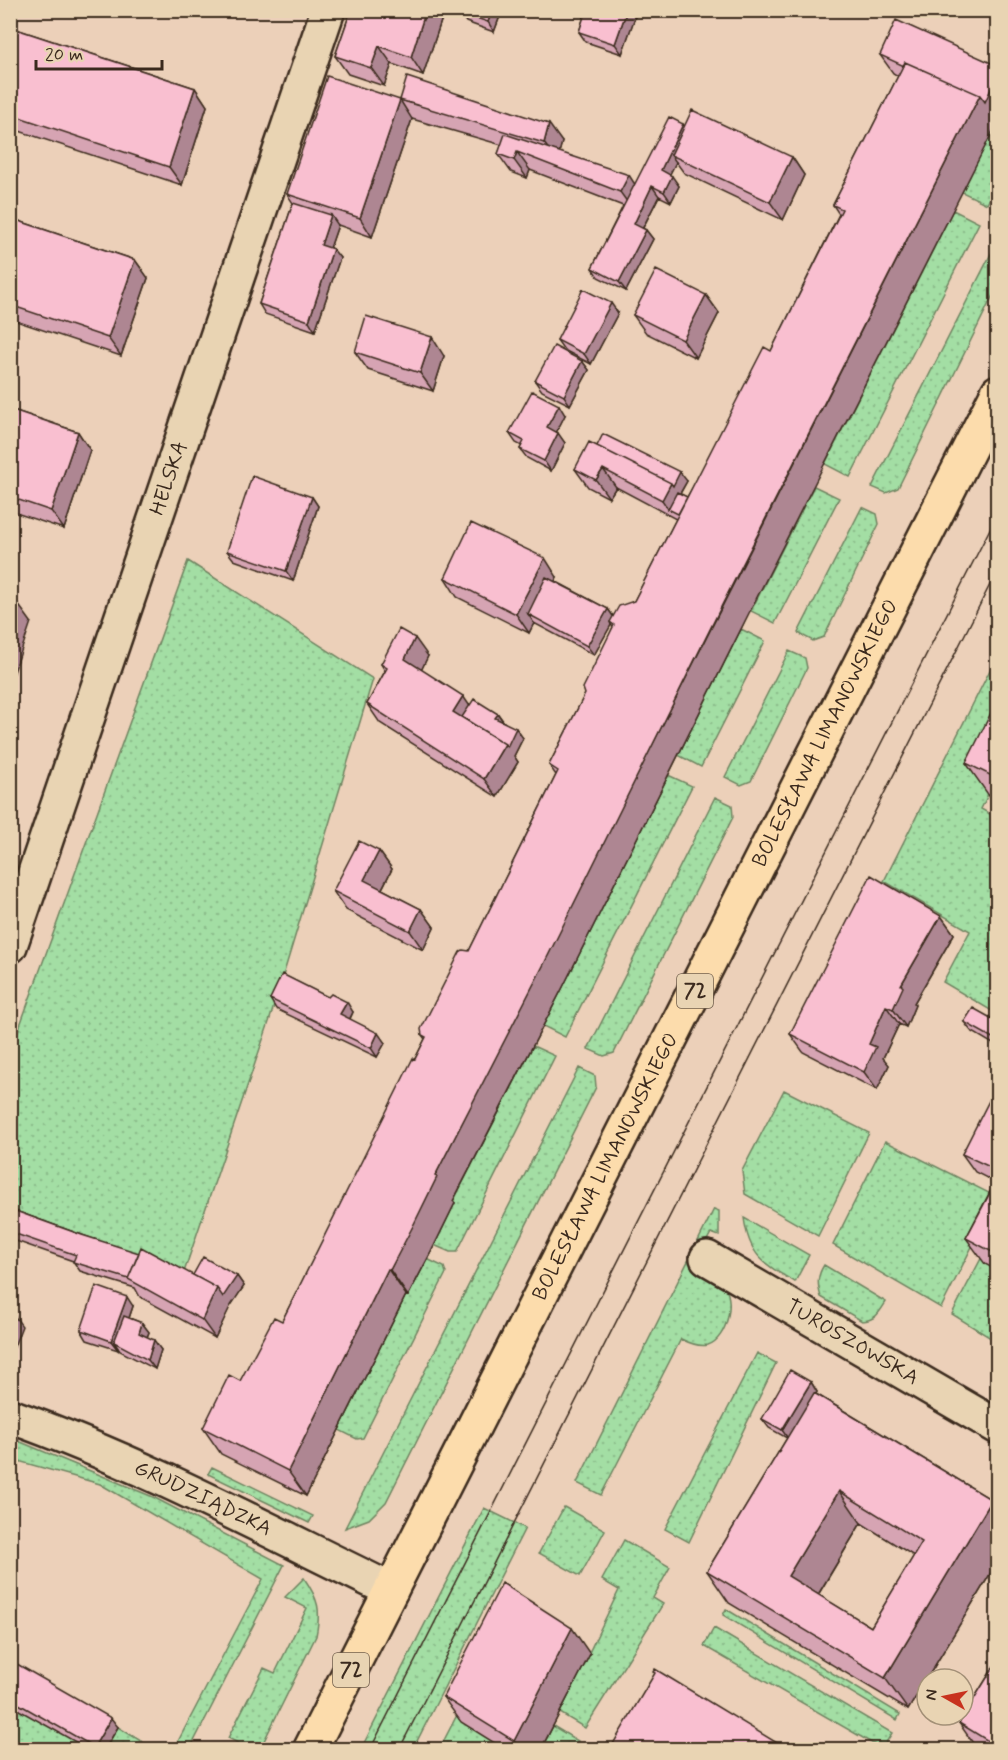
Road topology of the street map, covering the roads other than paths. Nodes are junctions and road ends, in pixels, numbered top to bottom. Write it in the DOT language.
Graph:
graph roads {
  1 [pos="328,10"];
  2 [pos="998,392"];
  3 [pos="10,946"];
  4 [pos="707,1258"];
  5 [pos="10,1416"];
  6 [pos="998,1427"];
  7 [pos="391,1590"];
  8 [pos="310,1749"];
  1 -- 3 [label="street, HELSKA"];
  2 -- 7 [label="main road, BOLESŁAWA LIMANOWSKIEGO / 72"];
  4 -- 6 [label="street, TUROSZOWSKA"];
  5 -- 7 [label="street, GRUDZIĄDZKA"];
  7 -- 8 [label="main road, BOLESŁAWA LIMANOWSKIEGO / 72"];
}
